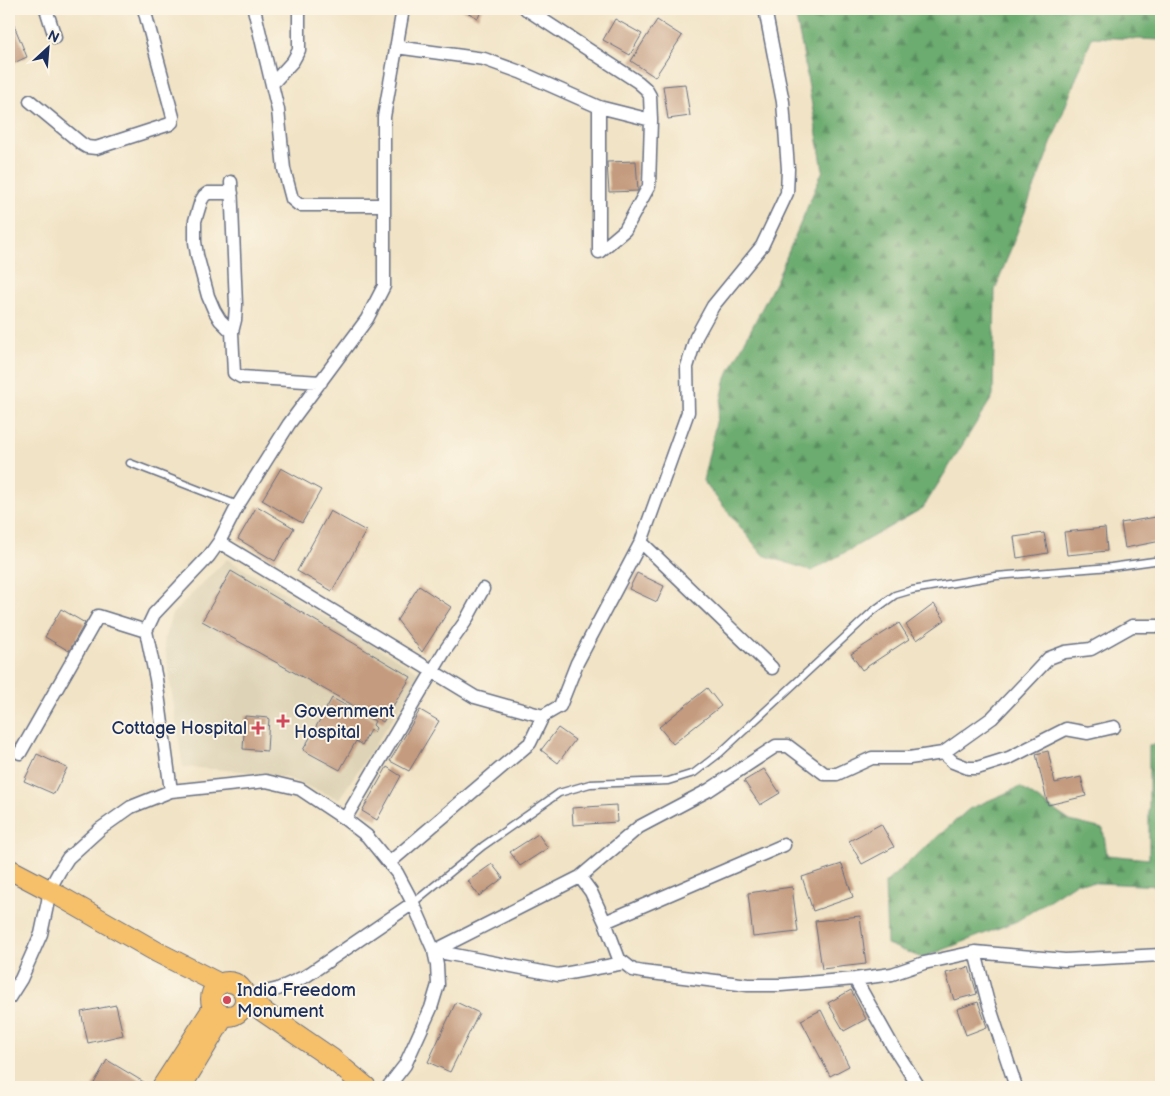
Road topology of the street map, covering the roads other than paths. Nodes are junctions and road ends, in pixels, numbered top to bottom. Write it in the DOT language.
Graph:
graph roads {
  1 [pos="46,9"];
  2 [pos="144,9"];
  3 [pos="254,9"];
  4 [pos="299,9"];
  5 [pos="403,9"];
  6 [pos="526,9"];
  7 [pos="765,9"];
  8 [pos="55,37"];
  9 [pos="396,47"];
  10 [pos="273,83"];
  11 [pos="30,101"];
  12 [pos="600,108"];
  13 [pos="651,120"];
  14 [pos="384,205"];
  15 [pos="232,332"];
  16 [pos="321,382"];
  17 [pos="130,463"];
  18 [pos="238,505"];
  19 [pos="218,542"];
  20 [pos="641,542"];
  21 [pos="1161,560"];
  22 [pos="483,589"];
  23 [pos="1161,626"];
  24 [pos="146,631"];
  25 [pos="772,668"];
  26 [pos="433,672"];
  27 [pos="543,716"];
  28 [pos="1114,727"];
  29 [pos="20,753"];
  30 [pos="943,753"];
  31 [pos="171,791"];
  32 [pos="345,819"];
  33 [pos="784,844"];
  34 [pos="388,863"];
  35 [pos="9,869"];
  36 [pos="580,877"];
  37 [pos="49,890"];
  38 [pos="413,904"];
  39 [pos="605,922"];
  40 [pos="434,951"];
  41 [pos="975,952"];
  42 [pos="1161,955"];
  43 [pos="624,963"];
  44 [pos="9,973"];
  45 [pos="20,979"];
  46 [pos="855,979"];
  47 [pos="9,998"];
  48 [pos="228,1001"];
  49 [pos="162,1087"];
  50 [pos="181,1087"];
  51 [pos="366,1087"];
  52 [pos="388,1087"];
  53 [pos="919,1087"];
  54 [pos="1016,1087"];
  1 -- 8 [label="street"];
  2 -- 11 [label="street"];
  3 -- 10 [label="street"];
  4 -- 10 [label="street"];
  5 -- 9 [label="street"];
  6 -- 13 [label="street"];
  7 -- 20 [label="street"];
  9 -- 12 [label="street"];
  9 -- 14 [label="street"];
  10 -- 14 [label="street"];
  12 -- 13 [label="street"];
  12 -- 13 [label="street"];
  14 -- 16 [label="street"];
  15 -- 15 [label="street"];
  15 -- 16 [label="street"];
  16 -- 18 [label="street"];
  17 -- 18 [label="lane"];
  18 -- 19 [label="street"];
  19 -- 24 [label="street"];
  19 -- 26 [label="street"];
  20 -- 25 [label="street"];
  20 -- 27 [label="street"];
  21 -- 38 [label="lane"];
  22 -- 26 [label="street"];
  23 -- 30 [label="street"];
  24 -- 29 [label="street"];
  24 -- 31 [label="street"];
  26 -- 27 [label="street"];
  26 -- 32 [label="street"];
  27 -- 34 [label="street"];
  28 -- 30 [label="street"];
  30 -- 36 [label="street"];
  31 -- 32 [label="street"];
  31 -- 37 [label="street"];
  32 -- 34 [label="street"];
  33 -- 39 [label="street"];
  34 -- 38 [label="street"];
  35 -- 37 [label="main road"];
  36 -- 39 [label="street"];
  36 -- 40 [label="street"];
  37 -- 45 [label="street"];
  37 -- 48 [label="main road"];
  38 -- 40 [label="street"];
  38 -- 48 [label="street"];
  39 -- 43 [label="street"];
  40 -- 43 [label="street"];
  40 -- 52 [label="street"];
  41 -- 42 [label="street"];
  41 -- 46 [label="street"];
  41 -- 54 [label="street"];
  43 -- 46 [label="street"];
  44 -- 45 [label="street"];
  45 -- 47 [label="street"];
  46 -- 53 [label="street"];
  48 -- 49 [label="main road"];
  48 -- 50 [label="main road"];
  48 -- 51 [label="main road"];
}
